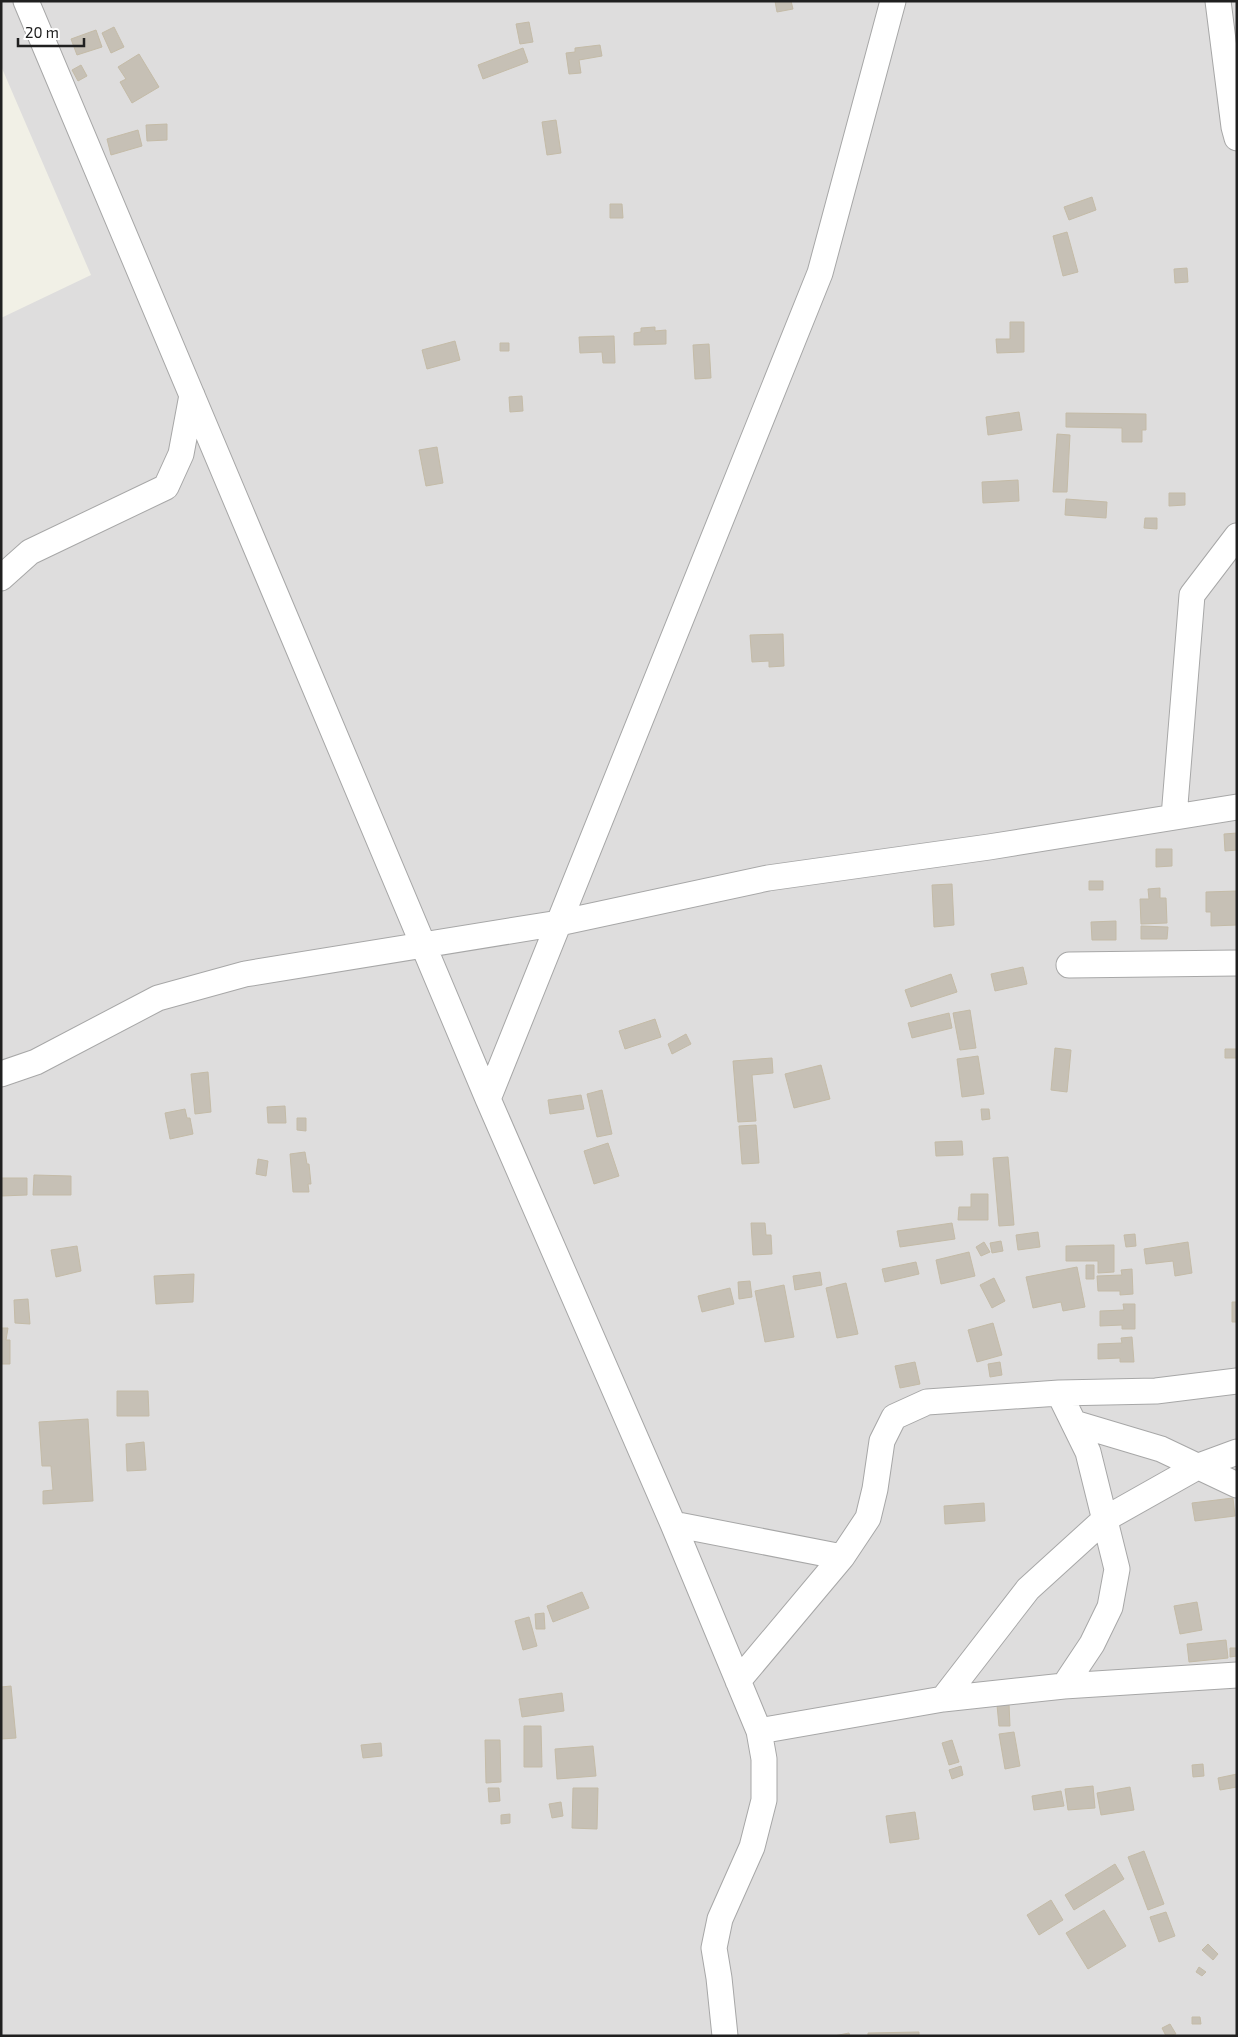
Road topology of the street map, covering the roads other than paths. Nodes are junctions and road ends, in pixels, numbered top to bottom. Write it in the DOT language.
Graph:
graph roads {
  1 [pos="26,1"];
  2 [pos="893,1"];
  3 [pos="1218,1"];
  4 [pos="1237,138"];
  5 [pos="192,395"];
  6 [pos="1237,536"];
  7 [pos="1,578"];
  8 [pos="1237,807"];
  9 [pos="1174,817"];
  10 [pos="559,923"];
  11 [pos="424,946"];
  12 [pos="1237,963"];
  13 [pos="1069,965"];
  14 [pos="1,1074"];
  15 [pos="488,1099"];
  16 [pos="1237,1382"];
  17 [pos="1059,1393"];
  18 [pos="1074,1423"];
  19 [pos="1237,1452"];
  20 [pos="1199,1466"];
  21 [pos="1237,1485"];
  22 [pos="1105,1519"];
  23 [pos="673,1524"];
  24 [pos="842,1557"];
  25 [pos="1237,1675"];
  26 [pos="738,1681"];
  27 [pos="1064,1686"];
  28 [pos="943,1699"];
  29 [pos="760,1731"];
  30 [pos="725,2036"];
  1 -- 5 [label="street"];
  2 -- 10 [label="street"];
  3 -- 4 [label="street"];
  5 -- 7 [label="street"];
  5 -- 11 [label="street"];
  6 -- 9 [label="street"];
  8 -- 9 [label="street"];
  9 -- 10 [label="street"];
  10 -- 11 [label="street"];
  10 -- 15 [label="street"];
  11 -- 14 [label="street"];
  11 -- 15 [label="street"];
  12 -- 13 [label="street"];
  15 -- 23 [label="street"];
  16 -- 17 [label="street"];
  17 -- 18 [label="street"];
  17 -- 24 [label="street"];
  18 -- 20 [label="street"];
  18 -- 22 [label="street"];
  19 -- 20 [label="street"];
  20 -- 21 [label="street"];
  20 -- 22 [label="street"];
  22 -- 27 [label="street"];
  22 -- 28 [label="street"];
  23 -- 24 [label="street"];
  23 -- 26 [label="street"];
  24 -- 26 [label="street"];
  25 -- 27 [label="street"];
  26 -- 29 [label="street"];
  27 -- 28 [label="street"];
  28 -- 29 [label="street"];
  29 -- 30 [label="street"];
}
